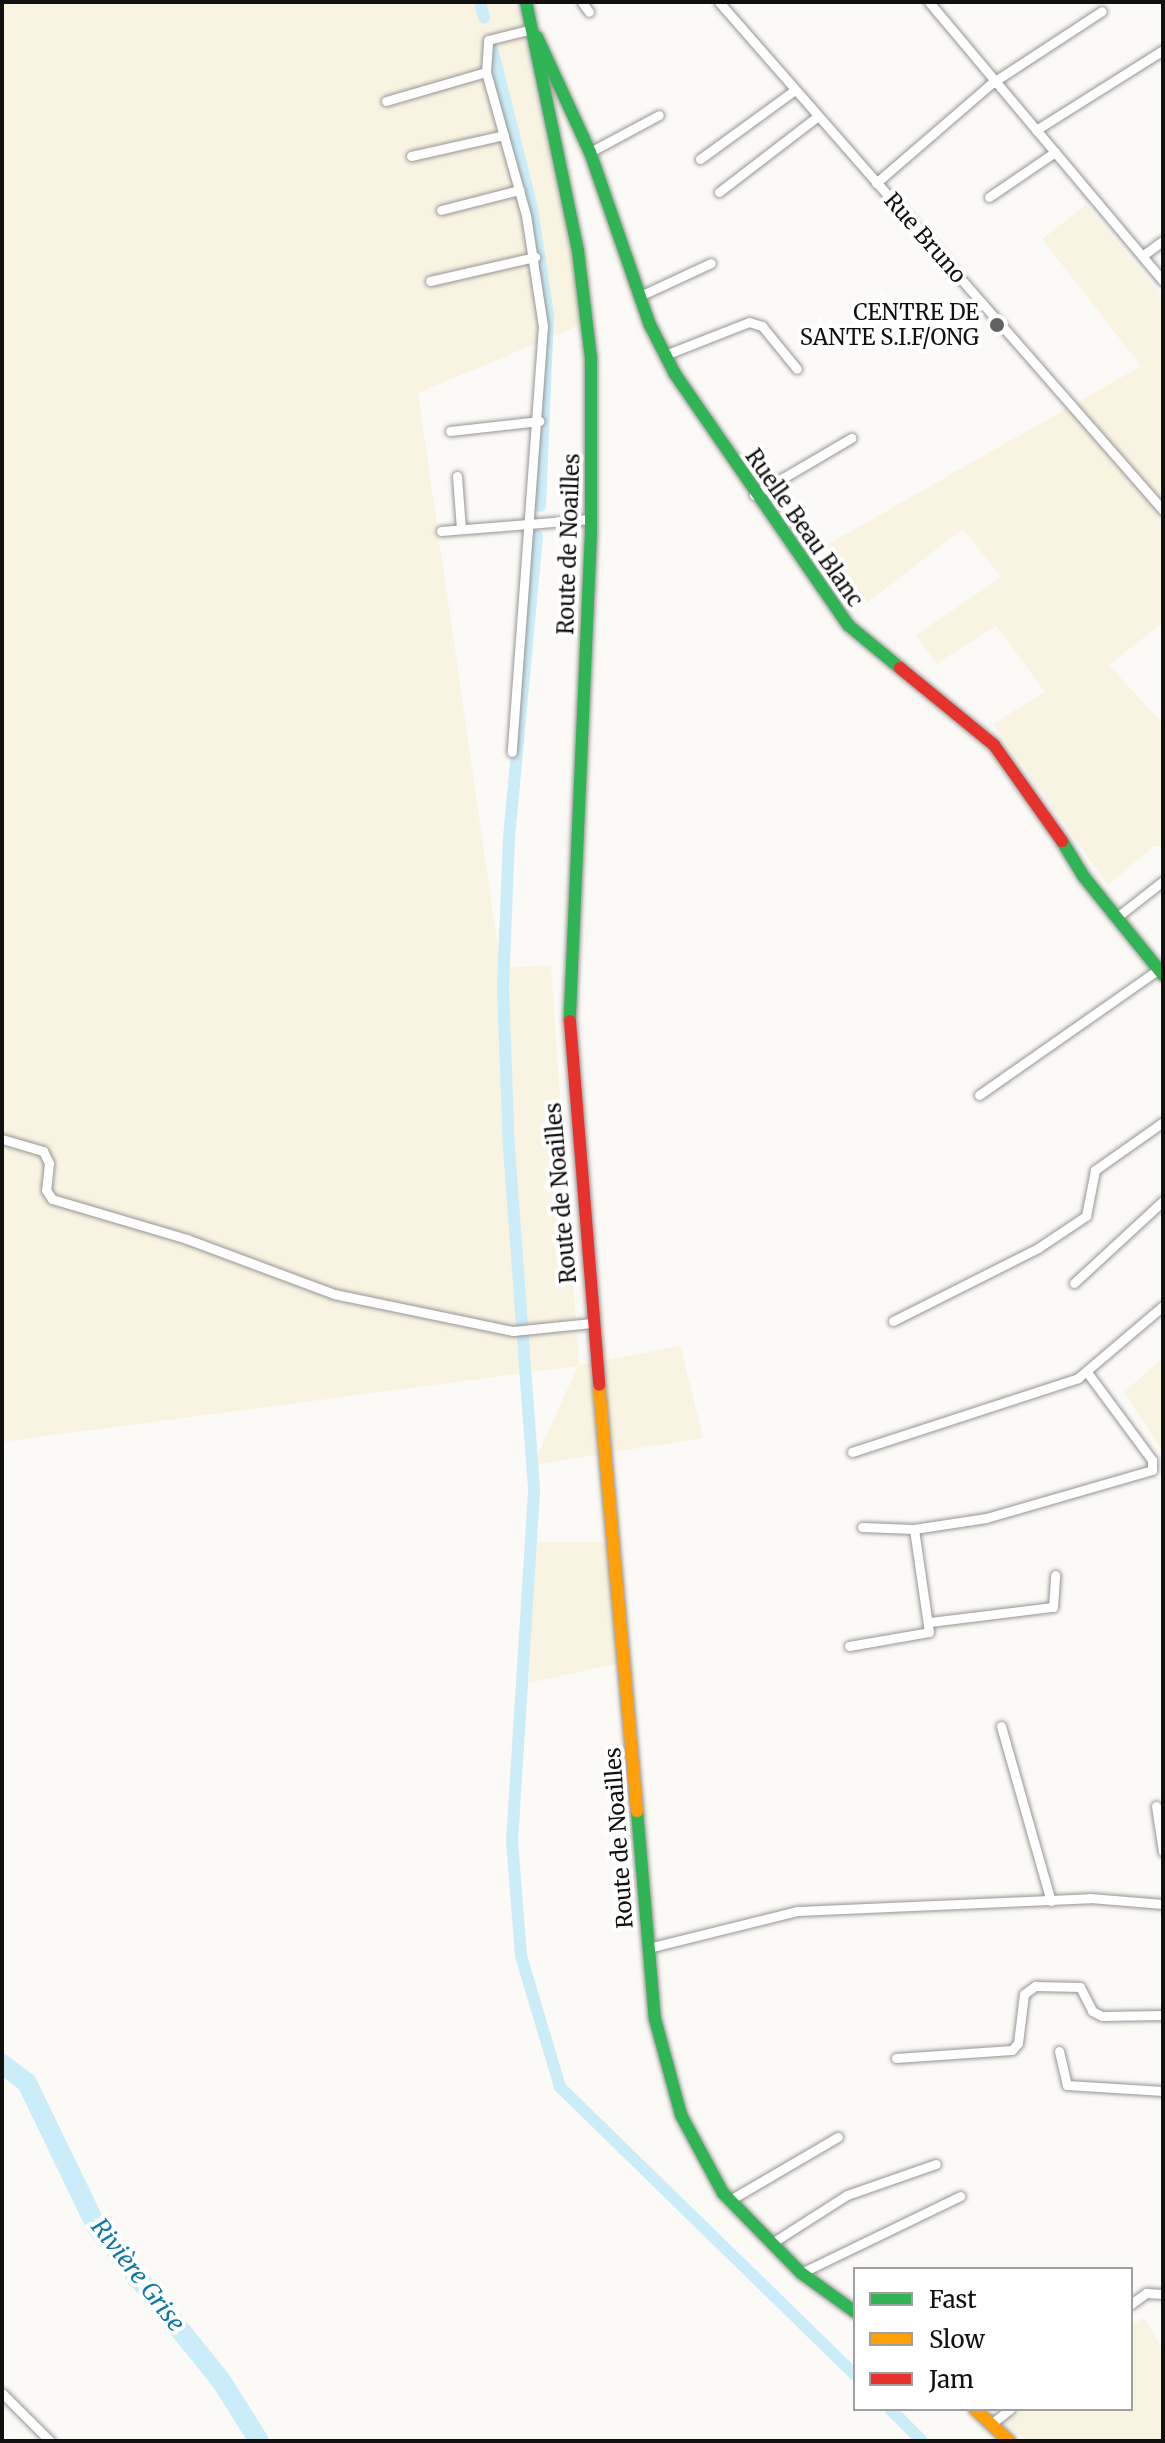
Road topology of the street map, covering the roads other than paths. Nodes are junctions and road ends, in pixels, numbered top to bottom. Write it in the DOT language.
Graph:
graph roads {
  1 [pos="526,2"];
  2 [pos="582,2"];
  3 [pos="719,2"];
  4 [pos="934,4"];
  5 [pos="1102,11"];
  6 [pos="589,12"];
  7 [pos="531,26"];
  8 [pos="1163,50"];
  9 [pos="486,72"];
  10 [pos="992,83"];
  11 [pos="795,90"];
  12 [pos="386,101"];
  13 [pos="659,115"];
  14 [pos="818,116"];
  15 [pos="1036,130"];
  16 [pos="504,135"];
  17 [pos="590,152"];
  18 [pos="1055,152"];
  19 [pos="411,156"];
  20 [pos="700,159"];
  21 [pos="876,183"];
  22 [pos="519,190"];
  23 [pos="719,192"];
  24 [pos="989,197"];
  25 [pos="441,210"];
  26 [pos="1163,241"];
  27 [pos="1142,256"];
  28 [pos="535,257"];
  29 [pos="711,263"];
  30 [pos="430,281"];
  31 [pos="1163,281"];
  32 [pos="640,296"];
  33 [pos="665,355"];
  34 [pos="797,369"];
  35 [pos="539,421"];
  36 [pos="450,431"];
  37 [pos="851,438"];
  38 [pos="457,476"];
  39 [pos="754,495"];
  40 [pos="1163,510"];
  41 [pos="591,519"];
  42 [pos="529,523"];
  43 [pos="461,529"];
  44 [pos="441,531"];
  45 [pos="512,752"];
  46 [pos="1163,881"];
  47 [pos="1117,917"];
  48 [pos="1161,972"];
  49 [pos="979,1095"];
  50 [pos="1163,1122"];
  51 [pos="2,1139"];
  52 [pos="1163,1201"];
  53 [pos="1074,1283"];
  54 [pos="1163,1306"];
  55 [pos="893,1321"];
  56 [pos="592,1323"];
  57 [pos="1087,1372"];
  58 [pos="852,1452"];
  59 [pos="862,1527"];
  60 [pos="914,1529"];
  61 [pos="1055,1575"];
  62 [pos="930,1622"];
  63 [pos="849,1646"];
  64 [pos="1001,1726"];
  65 [pos="1156,1806"];
  66 [pos="1163,1851"];
  67 [pos="1051,1901"];
  68 [pos="1163,1904"];
  69 [pos="648,1948"];
  70 [pos="1163,2015"];
  71 [pos="1059,2051"];
  72 [pos="896,2058"];
  73 [pos="1163,2091"];
  74 [pos="838,2137"];
  75 [pos="936,2164"];
  76 [pos="960,2196"];
  77 [pos="730,2200"];
  78 [pos="772,2243"];
  79 [pos="801,2273"];
  80 [pos="1163,2294"];
  81 [pos="1133,2303"];
  82 [pos="853,2311"];
  83 [pos="2,2393"];
  84 [pos="977,2411"];
  85 [pos="1007,2411"];
  86 [pos="991,2424"];
  87 [pos="50,2441"];
  88 [pos="1009,2441"];
  1 -- 7 [label="street, Route de Noailles"];
  2 -- 6 [label="street"];
  3 -- 11 [label="street, Rue Bruno"];
  4 -- 10 [label="street"];
  5 -- 10 [label="street"];
  7 -- 9 [label="street"];
  7 -- 17 [label="street, Ruelle Beau Blanc"];
  7 -- 41 [label="street, Route de Noailles"];
  8 -- 15 [label="street"];
  9 -- 12 [label="street"];
  9 -- 16 [label="street"];
  10 -- 15 [label="street"];
  10 -- 21 [label="street"];
  11 -- 14 [label="street, Rue Bruno"];
  11 -- 20 [label="street"];
  13 -- 17 [label="street"];
  14 -- 21 [label="street, Rue Bruno"];
  14 -- 23 [label="street"];
  15 -- 18 [label="street"];
  16 -- 19 [label="street"];
  16 -- 22 [label="street"];
  17 -- 32 [label="street, Ruelle Beau Blanc"];
  18 -- 24 [label="street"];
  18 -- 27 [label="street"];
  21 -- 40 [label="street, Rue Bruno"];
  22 -- 25 [label="street"];
  22 -- 28 [label="street"];
  26 -- 27 [label="street"];
  27 -- 31 [label="street"];
  28 -- 30 [label="street"];
  28 -- 35 [label="street"];
  29 -- 32 [label="street"];
  32 -- 33 [label="street, Ruelle Beau Blanc"];
  33 -- 34 [label="street"];
  33 -- 39 [label="street, Ruelle Beau Blanc"];
  35 -- 36 [label="street"];
  35 -- 42 [label="street"];
  37 -- 39 [label="street"];
  38 -- 43 [label="street"];
  39 -- 47 [label="street, Ruelle Beau Blanc"];
  41 -- 42 [label="street"];
  41 -- 56 [label="street, Route de Noailles"];
  42 -- 43 [label="street"];
  42 -- 45 [label="street"];
  43 -- 44 [label="street"];
  46 -- 47 [label="street"];
  47 -- 48 [label="street, Ruelle Beau Blanc"];
  48 -- 49 [label="street"];
  50 -- 55 [label="street"];
  51 -- 56 [label="street"];
  52 -- 53 [label="street"];
  54 -- 57 [label="street"];
  56 -- 69 [label="street, Route de Noailles"];
  57 -- 58 [label="street"];
  57 -- 60 [label="street"];
  59 -- 60 [label="street"];
  60 -- 62 [label="street"];
  61 -- 62 [label="street"];
  62 -- 63 [label="street"];
  64 -- 67 [label="street"];
  65 -- 66 [label="street"];
  67 -- 68 [label="street"];
  67 -- 69 [label="street"];
  69 -- 77 [label="street, Route de Noailles"];
  70 -- 72 [label="street"];
  71 -- 73 [label="street"];
  74 -- 77 [label="street"];
  75 -- 78 [label="street"];
  76 -- 79 [label="street"];
  77 -- 78 [label="street, Route de Noailles"];
  78 -- 79 [label="street, Route de Noailles"];
  79 -- 82 [label="street, Route de Noailles"];
  80 -- 81 [label="street"];
  83 -- 87 [label="street"];
  84 -- 86 [label="street"];
  85 -- 86 [label="street"];
  86 -- 88 [label="street"];
}
